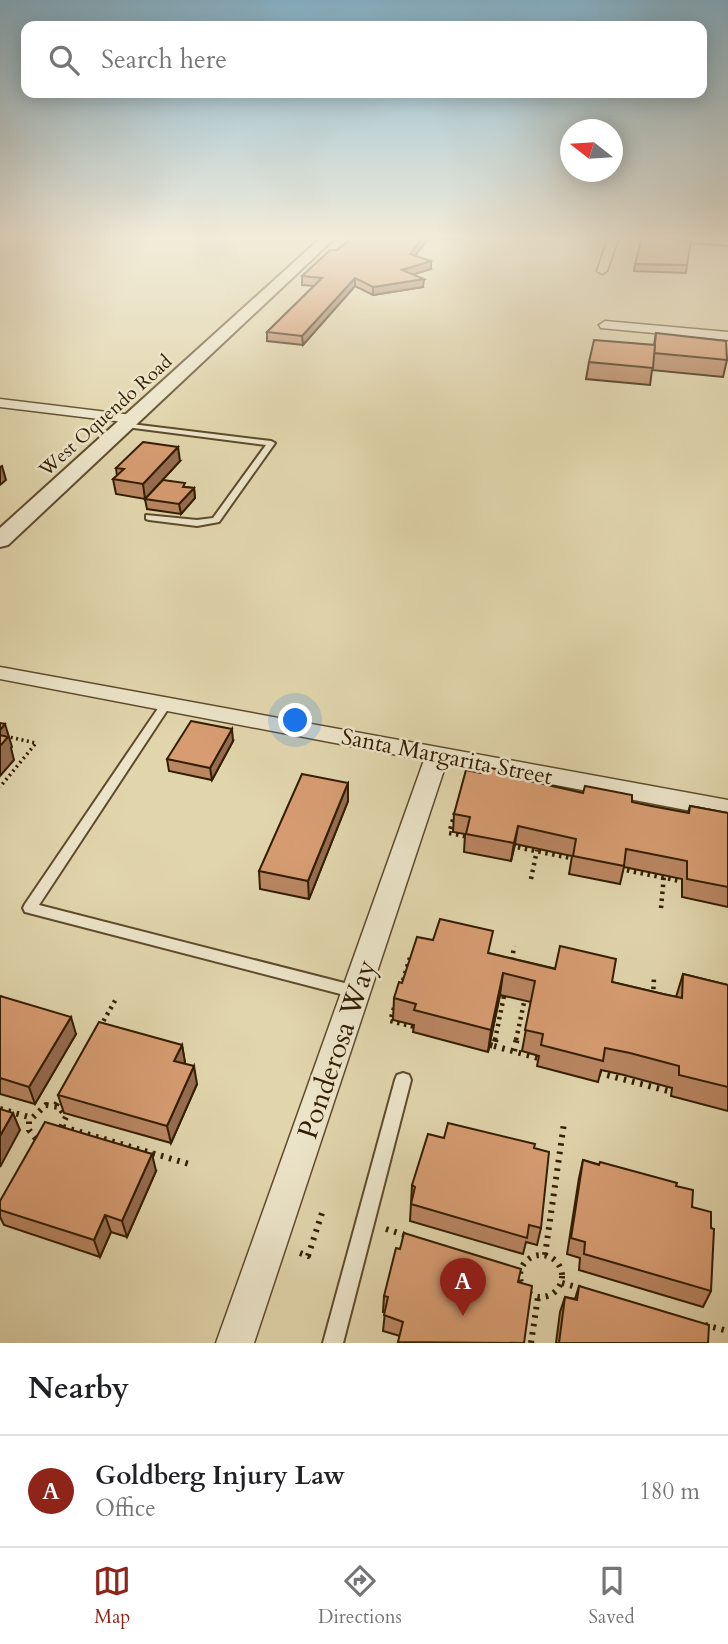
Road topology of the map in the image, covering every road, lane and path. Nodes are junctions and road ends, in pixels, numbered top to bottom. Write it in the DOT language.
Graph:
graph roads {
  1 [pos="263,299"];
  2 [pos="605,324"];
  3 [pos="728,335"];
  4 [pos="0,403"];
  5 [pos="129,422"];
  6 [pos="149,517"];
  7 [pos="0,540"];
  8 [pos="0,673"];
  9 [pos="167,703"];
  10 [pos="0,735"];
  11 [pos="438,754"];
  12 [pos="0,787"];
  13 [pos="456,809"];
  14 [pos="728,809"];
  15 [pos="479,839"];
  16 [pos="539,839"];
  17 [pos="556,842"];
  18 [pos="503,844"];
  19 [pos="537,851"];
  20 [pos="553,855"];
  21 [pos="646,860"];
  22 [pos="584,861"];
  23 [pos="664,864"];
  24 [pos="610,866"];
  25 [pos="645,873"];
  26 [pos="663,877"];
  27 [pos="531,879"];
  28 [pos="694,884"];
  29 [pos="661,908"];
  30 [pos="514,946"];
  31 [pos="421,956"];
  32 [pos="510,967"];
  33 [pos="508,978"];
  34 [pos="654,978"];
  35 [pos="356,992"];
  36 [pos="525,993"];
  37 [pos="116,999"];
  38 [pos="652,1000"];
  39 [pos="415,1027"];
  40 [pos="96,1034"];
  41 [pos="514,1051"];
  42 [pos="538,1058"];
  43 [pos="628,1068"];
  44 [pos="599,1073"];
  45 [pos="646,1073"];
  46 [pos="403,1080"];
  47 [pos="627,1080"];
  48 [pos="69,1081"];
  49 [pos="645,1085"];
  50 [pos="672,1092"];
  51 [pos="56,1105"];
  52 [pos="0,1109"];
  53 [pos="29,1117"];
  54 [pos="564,1123"];
  55 [pos="63,1127"];
  56 [pos="37,1140"];
  57 [pos="31,1151"];
  58 [pos="190,1164"];
  59 [pos="326,1214"];
  60 [pos="386,1229"];
  61 [pos="411,1236"];
  62 [pos="300,1253"];
  63 [pos="545,1255"];
  64 [pos="509,1265"];
  65 [pos="521,1269"];
  66 [pos="562,1283"];
  67 [pos="587,1290"];
  68 [pos="538,1297"];
  69 [pos="699,1323"];
  70 [pos="724,1330"];
  71 [pos="235,1343"];
  72 [pos="333,1343"];
  73 [pos="531,1343"];
  1 -- 5 [label="street, West Oquendo Road"];
  2 -- 3 [label="street"];
  4 -- 5 [label="street"];
  5 -- 6 [label="lane"];
  5 -- 7 [label="street, West Oquendo Road"];
  8 -- 9 [label="street, Santa Margarita Street"];
  9 -- 11 [label="street, Santa Margarita Street"];
  9 -- 35 [label="lane"];
  10 -- 12 [label="path"];
  11 -- 14 [label="street, Santa Margarita Street"];
  11 -- 35 [label="street, Ponderosa Way"];
  13 -- 15 [label="path"];
  16 -- 19 [label="path"];
  17 -- 20 [label="path"];
  18 -- 19 [label="path"];
  19 -- 20 [label="path"];
  19 -- 27 [label="path"];
  20 -- 22 [label="path"];
  21 -- 25 [label="path"];
  23 -- 26 [label="path"];
  24 -- 25 [label="path"];
  25 -- 26 [label="path"];
  26 -- 28 [label="path"];
  26 -- 29 [label="path"];
  30 -- 32 [label="path"];
  31 -- 39 [label="path"];
  33 -- 41 [label="path"];
  34 -- 38 [label="path"];
  35 -- 71 [label="street, Ponderosa Way"];
  36 -- 41 [label="path"];
  37 -- 40 [label="path"];
  41 -- 42 [label="path"];
  43 -- 47 [label="path"];
  44 -- 47 [label="path"];
  45 -- 49 [label="path"];
  46 -- 72 [label="lane"];
  47 -- 49 [label="path"];
  48 -- 51 [label="path"];
  49 -- 50 [label="path"];
  51 -- 53 [label="path"];
  51 -- 55 [label="path"];
  52 -- 53 [label="path"];
  53 -- 56 [label="path"];
  54 -- 63 [label="path"];
  55 -- 56 [label="path"];
  55 -- 58 [label="path"];
  56 -- 57 [label="path"];
  59 -- 62 [label="path"];
  60 -- 61 [label="path"];
  63 -- 65 [label="path"];
  63 -- 66 [label="path"];
  64 -- 65 [label="path"];
  65 -- 68 [label="path"];
  66 -- 67 [label="path"];
  66 -- 68 [label="path"];
  68 -- 73 [label="path"];
  69 -- 70 [label="path"];
}
